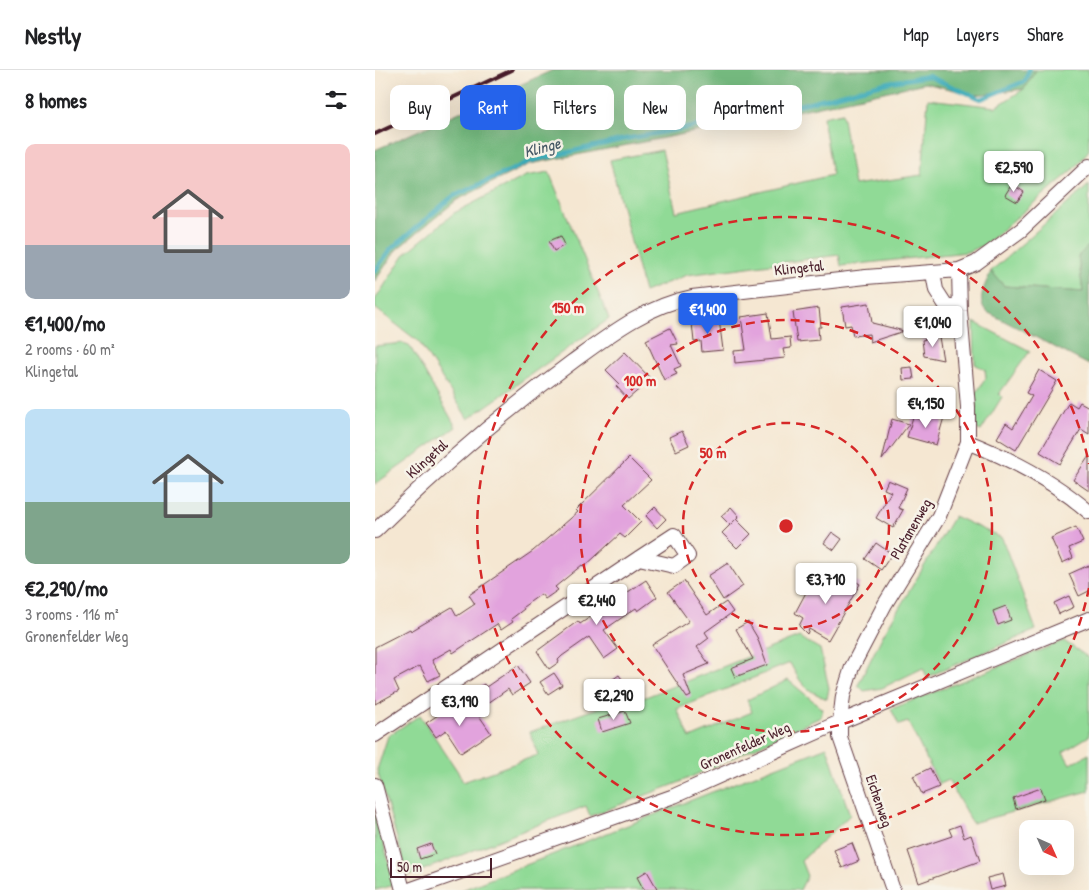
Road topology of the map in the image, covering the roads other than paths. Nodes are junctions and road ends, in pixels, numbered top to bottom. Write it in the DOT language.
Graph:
graph roads {
  1 [pos="1089,166"];
  2 [pos="959,270"];
  3 [pos="933,273"];
  4 [pos="960,311"];
  5 [pos="969,442"];
  6 [pos="1089,512"];
  7 [pos="375,531"];
  8 [pos="639,558"];
  9 [pos="1089,619"];
  10 [pos="840,722"];
  11 [pos="375,735"];
  12 [pos="375,785"];
  13 [pos="403,890"];
  14 [pos="409,890"];
  15 [pos="893,890"];
  1 -- 2 [label="street, Klingetal"];
  2 -- 3 [label="street, Klingetal"];
  2 -- 4 [label="street, Platanenweg"];
  3 -- 4 [label="street"];
  3 -- 7 [label="street, Klingetal"];
  4 -- 5 [label="street, Platanenweg"];
  5 -- 6 [label="street"];
  5 -- 10 [label="street, Platanenweg"];
  8 -- 11 [label="street"];
  9 -- 10 [label="street, Gronenfelder Weg"];
  10 -- 14 [label="street, Gronenfelder Weg"];
  10 -- 15 [label="street, Eichenweg"];
  12 -- 13 [label="street"];
}
